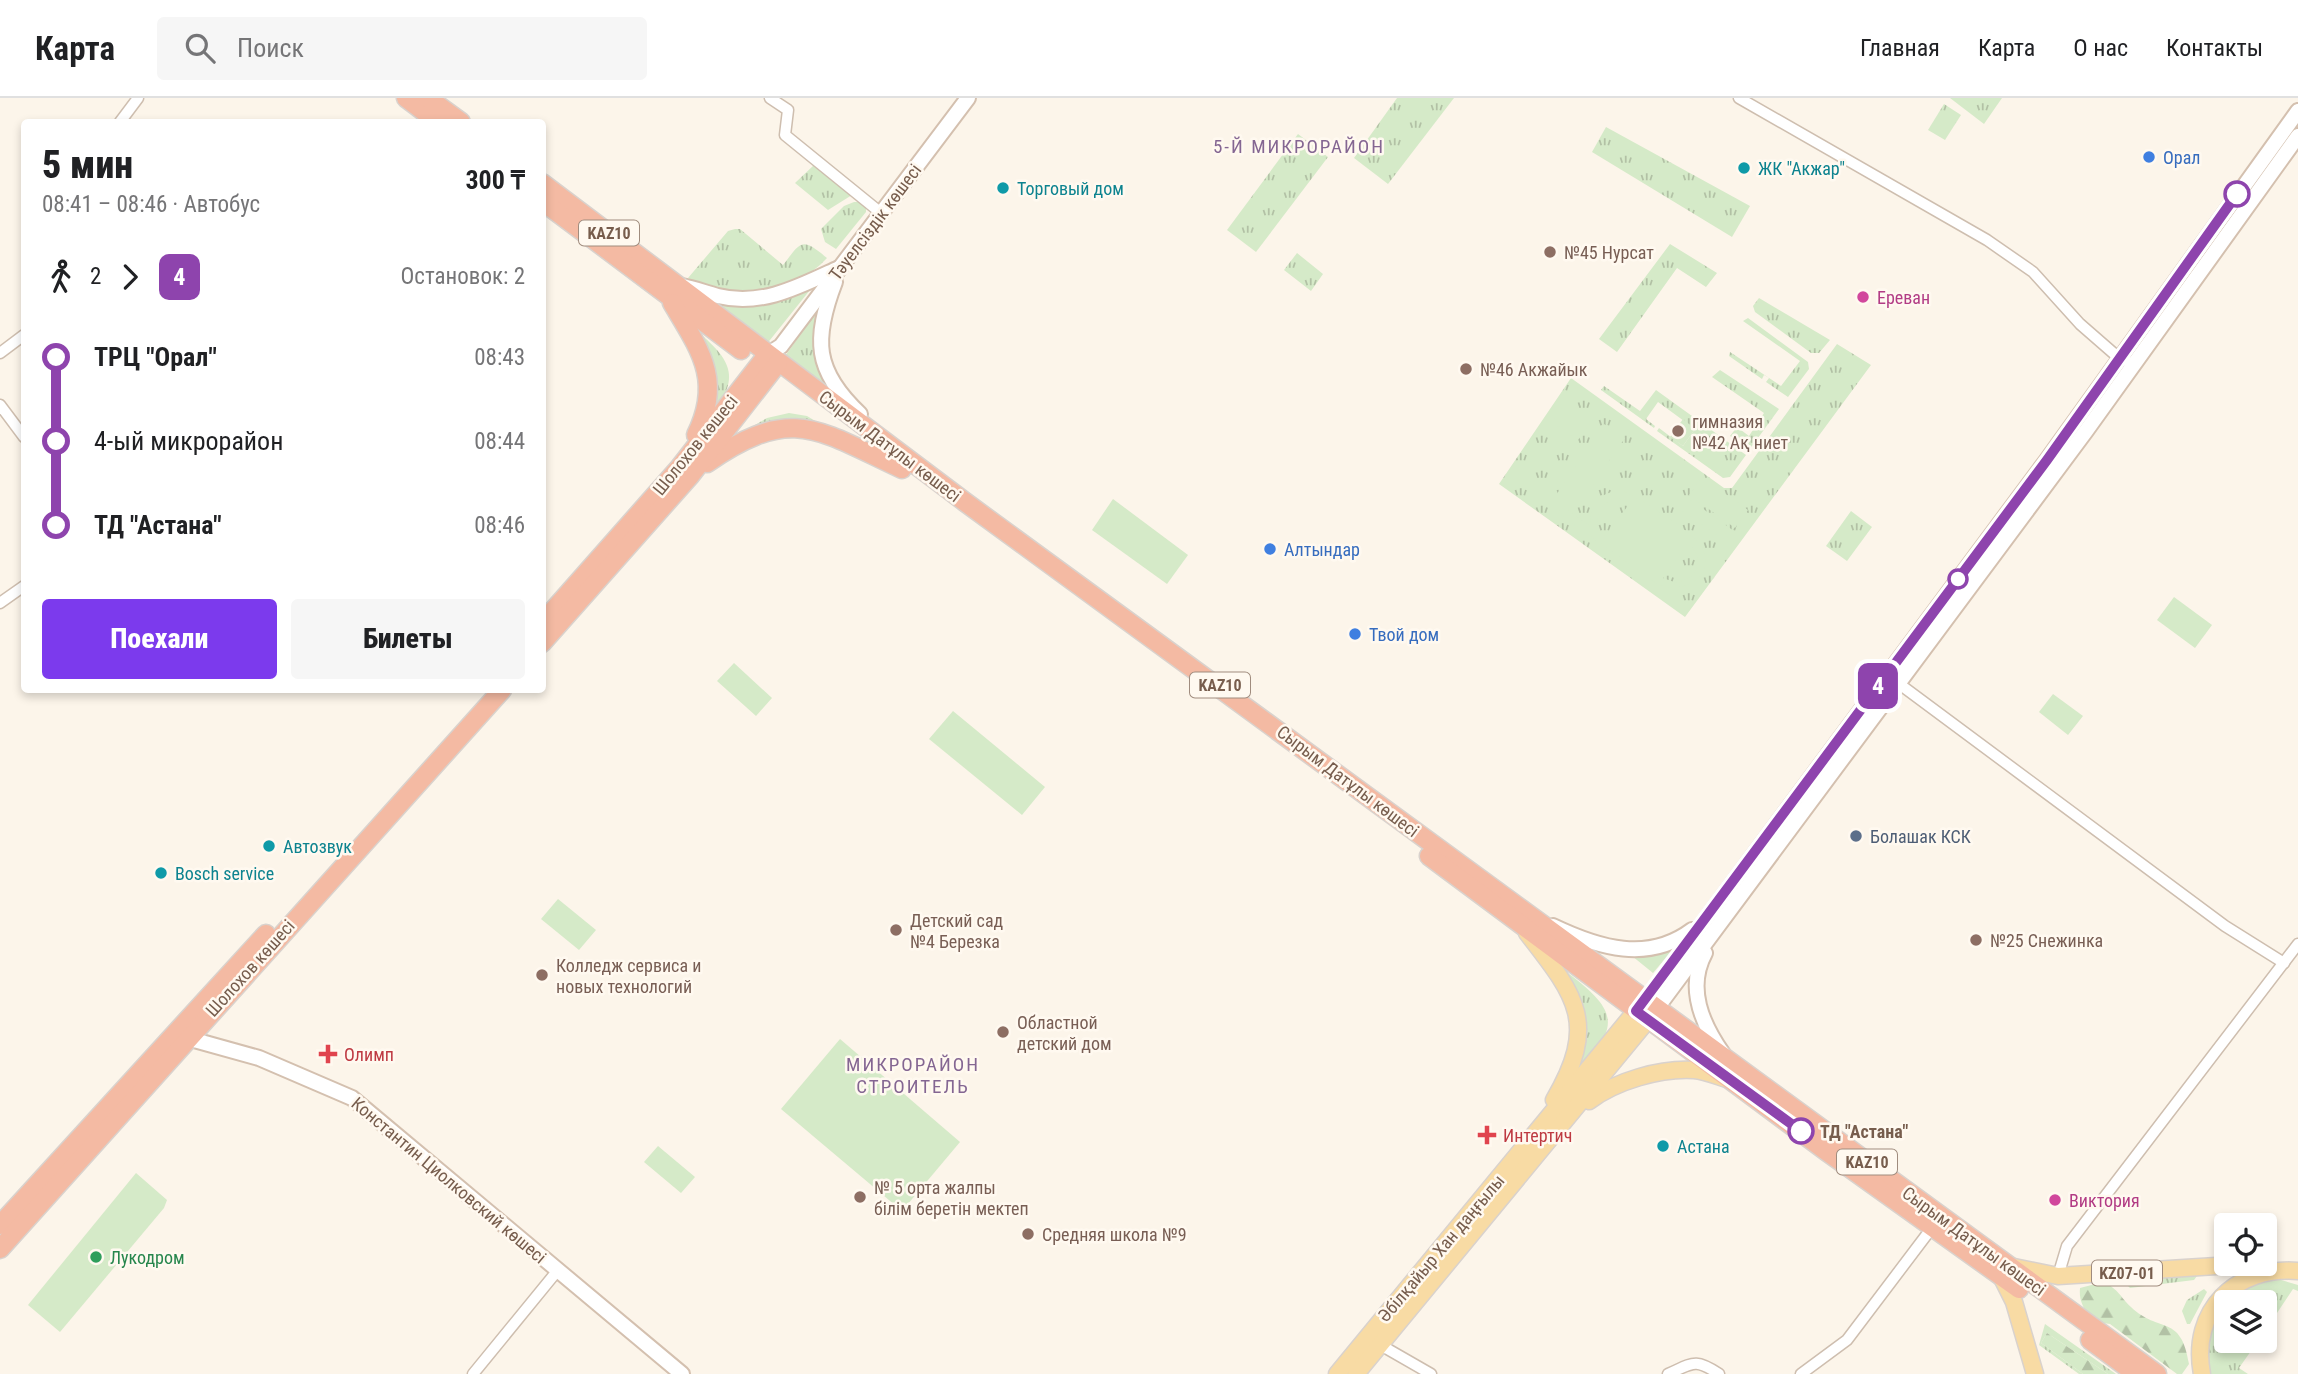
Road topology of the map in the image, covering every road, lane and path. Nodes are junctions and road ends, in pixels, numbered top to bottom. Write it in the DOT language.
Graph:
graph roads {
  1 [pos="138,98"];
  2 [pos="406,98"];
  3 [pos="428,98"];
  4 [pos="770,98"];
  5 [pos="968,98"];
  6 [pos="1739,98"];
  7 [pos="2298,111"];
  8 [pos="122,119"];
  9 [pos="434,119"];
  10 [pos="457,119"];
  11 [pos="2298,136"];
  12 [pos="546,186"];
  13 [pos="546,204"];
  14 [pos="881,213"];
  15 [pos="840,268"];
  16 [pos="671,289"];
  17 [pos="21,337"];
  18 [pos="0,353"];
  19 [pos="771,360"];
  20 [pos="2126,361"];
  21 [pos="0,405"];
  22 [pos="21,433"];
  23 [pos="906,464"];
  24 [pos="684,472"];
  25 [pos="21,588"];
  26 [pos="0,603"];
  27 [pos="549,625"];
  28 [pos="1892,679"];
  29 [pos="483,693"];
  30 [pos="499,693"];
  31 [pos="1525,919"];
  32 [pos="1714,919"];
  33 [pos="2298,944"];
  34 [pos="2284,964"];
  35 [pos="1647,1010"];
  36 [pos="182,1034"];
  37 [pos="1726,1058"];
  38 [pos="1731,1080"];
  39 [pos="1570,1115"];
  40 [pos="1532,1138"];
  41 [pos="1936,1221"];
  42 [pos="0,1225"];
  43 [pos="0,1249"];
  44 [pos="2214,1266"];
  45 [pos="2277,1266"];
  46 [pos="2206,1267"];
  47 [pos="558,1270"];
  48 [pos="2004,1270"];
  49 [pos="2298,1270"];
  50 [pos="2058,1276"];
  51 [pos="2220,1290"];
  52 [pos="2231,1290"];
  53 [pos="2214,1307"];
  54 [pos="1373,1341"];
  55 [pos="473,1374"];
  56 [pos="682,1374"];
  57 [pos="1337,1374"];
  58 [pos="1356,1374"];
  59 [pos="1431,1374"];
  60 [pos="1668,1374"];
  61 [pos="1719,1374"];
  62 [pos="1801,1374"];
  63 [pos="2035,1374"];
  64 [pos="2136,1374"];
  65 [pos="2157,1374"];
  66 [pos="2202,1374"];
  1 -- 8 [label="street"];
  2 -- 9 [label="highway"];
  3 -- 10 [label="highway"];
  4 -- 14 [label="street"];
  5 -- 14 [label="main road, Тәуелсіздік көшесі"];
  6 -- 20 [label="street"];
  7 -- 20 [label="main road, Әбілқайыр Хан даңғылы"];
  11 -- 20 [label="main road, Әбілқайыр Хан даңғылы"];
  12 -- 16 [label="highway, Сырым Датұлы көшесі / KAZ10"];
  13 -- 16 [label="highway, Сырым Датұлы көшесі / KAZ10"];
  14 -- 15 [label="main road, Тәуелсіздік көшесі"];
  15 -- 16 [label="main road"];
  15 -- 19 [label="main road, Тәуелсіздік көшесі"];
  15 -- 23 [label="main road"];
  16 -- 19 [label="highway, Сырым Датұлы көшесі / KAZ10"];
  16 -- 24 [label="highway"];
  17 -- 18 [label="street"];
  19 -- 23 [label="highway, Сырым Датұлы көшесі / KAZ10"];
  19 -- 24 [label="highway, Шолохов көшесі"];
  20 -- 28 [label="main road, Әбілқайыр Хан даңғылы"];
  21 -- 22 [label="street"];
  23 -- 24 [label="highway"];
  23 -- 31 [label="highway, Сырым Датұлы көшесі / KAZ10"];
  24 -- 27 [label="highway, Шолохов көшесі"];
  24 -- 27 [label="highway, Шолохов көшесі"];
  25 -- 26 [label="street"];
  28 -- 32 [label="main road, Әбілқайыр Хан даңғылы"];
  28 -- 34 [label="street"];
  29 -- 36 [label="highway, Шолохов көшесі"];
  30 -- 36 [label="highway, Шолохов көшесі"];
  31 -- 32 [label="main road"];
  31 -- 35 [label="highway, Сырым Датұлы көшесі / KAZ10"];
  31 -- 40 [label="main road"];
  32 -- 35 [label="main road, Әбілқайыр Хан даңғылы"];
  32 -- 37 [label="main road"];
  33 -- 34 [label="street"];
  34 -- 50 [label="street"];
  35 -- 37 [label="highway, Сырым Датұлы көшесі / KAZ10"];
  35 -- 38 [label="highway, Сырым Датұлы көшесі / KAZ10"];
  35 -- 39 [label="main road, Әбілқайыр Хан даңғылы"];
  35 -- 40 [label="main road, Әбілқайыр Хан даңғылы"];
  36 -- 42 [label="highway, Шолохов көшесі"];
  36 -- 43 [label="highway, Шолохов көшесі"];
  36 -- 47 [label="main road, Константин Циолковский көшесі"];
  37 -- 41 [label="highway, Сырым Датұлы көшесі / KAZ10"];
  38 -- 39 [label="main road"];
  38 -- 41 [label="highway, Сырым Датұлы көшесі / KAZ10"];
  39 -- 54 [label="main road, Әбілқайыр Хан даңғылы"];
  40 -- 54 [label="main road, Әбілқайыр Хан даңғылы"];
  41 -- 48 [label="highway, Сырым Датұлы көшесі / KAZ10"];
  41 -- 62 [label="street"];
  44 -- 46 [label="main road, KZ07-01"];
  45 -- 49 [label="main road"];
  46 -- 50 [label="main road, KZ07-01"];
  46 -- 51 [label="main road"];
  47 -- 55 [label="street"];
  47 -- 56 [label="main road, Константин Циолковский көшесі"];
  48 -- 50 [label="main road, KZ07-01"];
  48 -- 63 [label="main road"];
  48 -- 64 [label="highway, Сырым Датұлы көшесі / KAZ10"];
  48 -- 65 [label="highway, Сырым Датұлы көшесі / KAZ10"];
  49 -- 52 [label="main road"];
  53 -- 66 [label="main road"];
  54 -- 57 [label="main road, Әбілқайыр Хан даңғылы"];
  54 -- 58 [label="main road, Әбілқайыр Хан даңғылы"];
  54 -- 59 [label="street"];
  60 -- 61 [label="street"];
}
